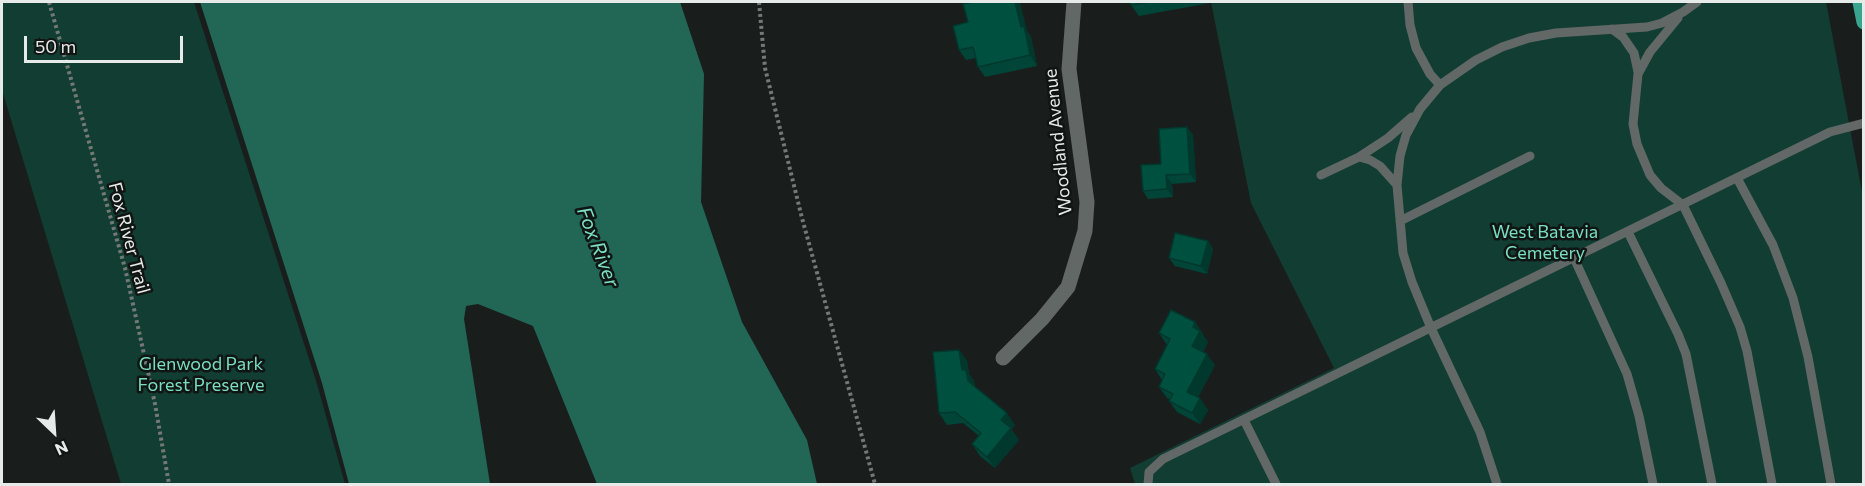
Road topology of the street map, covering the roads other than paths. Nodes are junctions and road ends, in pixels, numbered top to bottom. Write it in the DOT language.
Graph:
graph roads {
  1 [pos="1074,2"];
  2 [pos="1408,2"];
  3 [pos="1697,2"];
  4 [pos="1860,2"];
  5 [pos="1683,12"];
  6 [pos="1863,22"];
  7 [pos="1612,29"];
  8 [pos="1638,74"];
  9 [pos="1440,85"];
  10 [pos="1420,110"];
  11 [pos="1863,123"];
  12 [pos="1530,156"];
  13 [pos="1359,157"];
  14 [pos="1321,175"];
  15 [pos="1737,178"];
  16 [pos="1397,185"];
  17 [pos="1683,205"];
  18 [pos="1400,221"];
  19 [pos="1628,232"];
  20 [pos="1574,258"];
  21 [pos="1431,328"];
  22 [pos="1003,358"];
  23 [pos="1244,420"];
  24 [pos="1148,484"];
  25 [pos="1276,484"];
  26 [pos="1497,484"];
  27 [pos="1653,484"];
  28 [pos="1712,484"];
  29 [pos="1772,484"];
  30 [pos="1831,484"];
  1 -- 22 [label="street, Woodland Avenue"];
  2 -- 9 [label="lane"];
  3 -- 5 [label="lane"];
  4 -- 6 [label="main road"];
  5 -- 7 [label="lane"];
  5 -- 8 [label="lane"];
  7 -- 8 [label="lane"];
  7 -- 9 [label="lane"];
  8 -- 17 [label="lane"];
  9 -- 10 [label="lane"];
  10 -- 13 [label="lane"];
  10 -- 16 [label="lane"];
  11 -- 15 [label="lane"];
  12 -- 18 [label="lane"];
  13 -- 14 [label="lane"];
  13 -- 16 [label="lane"];
  15 -- 17 [label="lane"];
  15 -- 30 [label="lane"];
  16 -- 18 [label="lane"];
  17 -- 19 [label="lane"];
  17 -- 29 [label="lane"];
  18 -- 21 [label="lane"];
  19 -- 20 [label="lane"];
  19 -- 28 [label="lane"];
  20 -- 21 [label="lane"];
  20 -- 27 [label="lane"];
  21 -- 23 [label="lane"];
  21 -- 26 [label="lane"];
  23 -- 24 [label="lane"];
  23 -- 25 [label="lane"];
}
